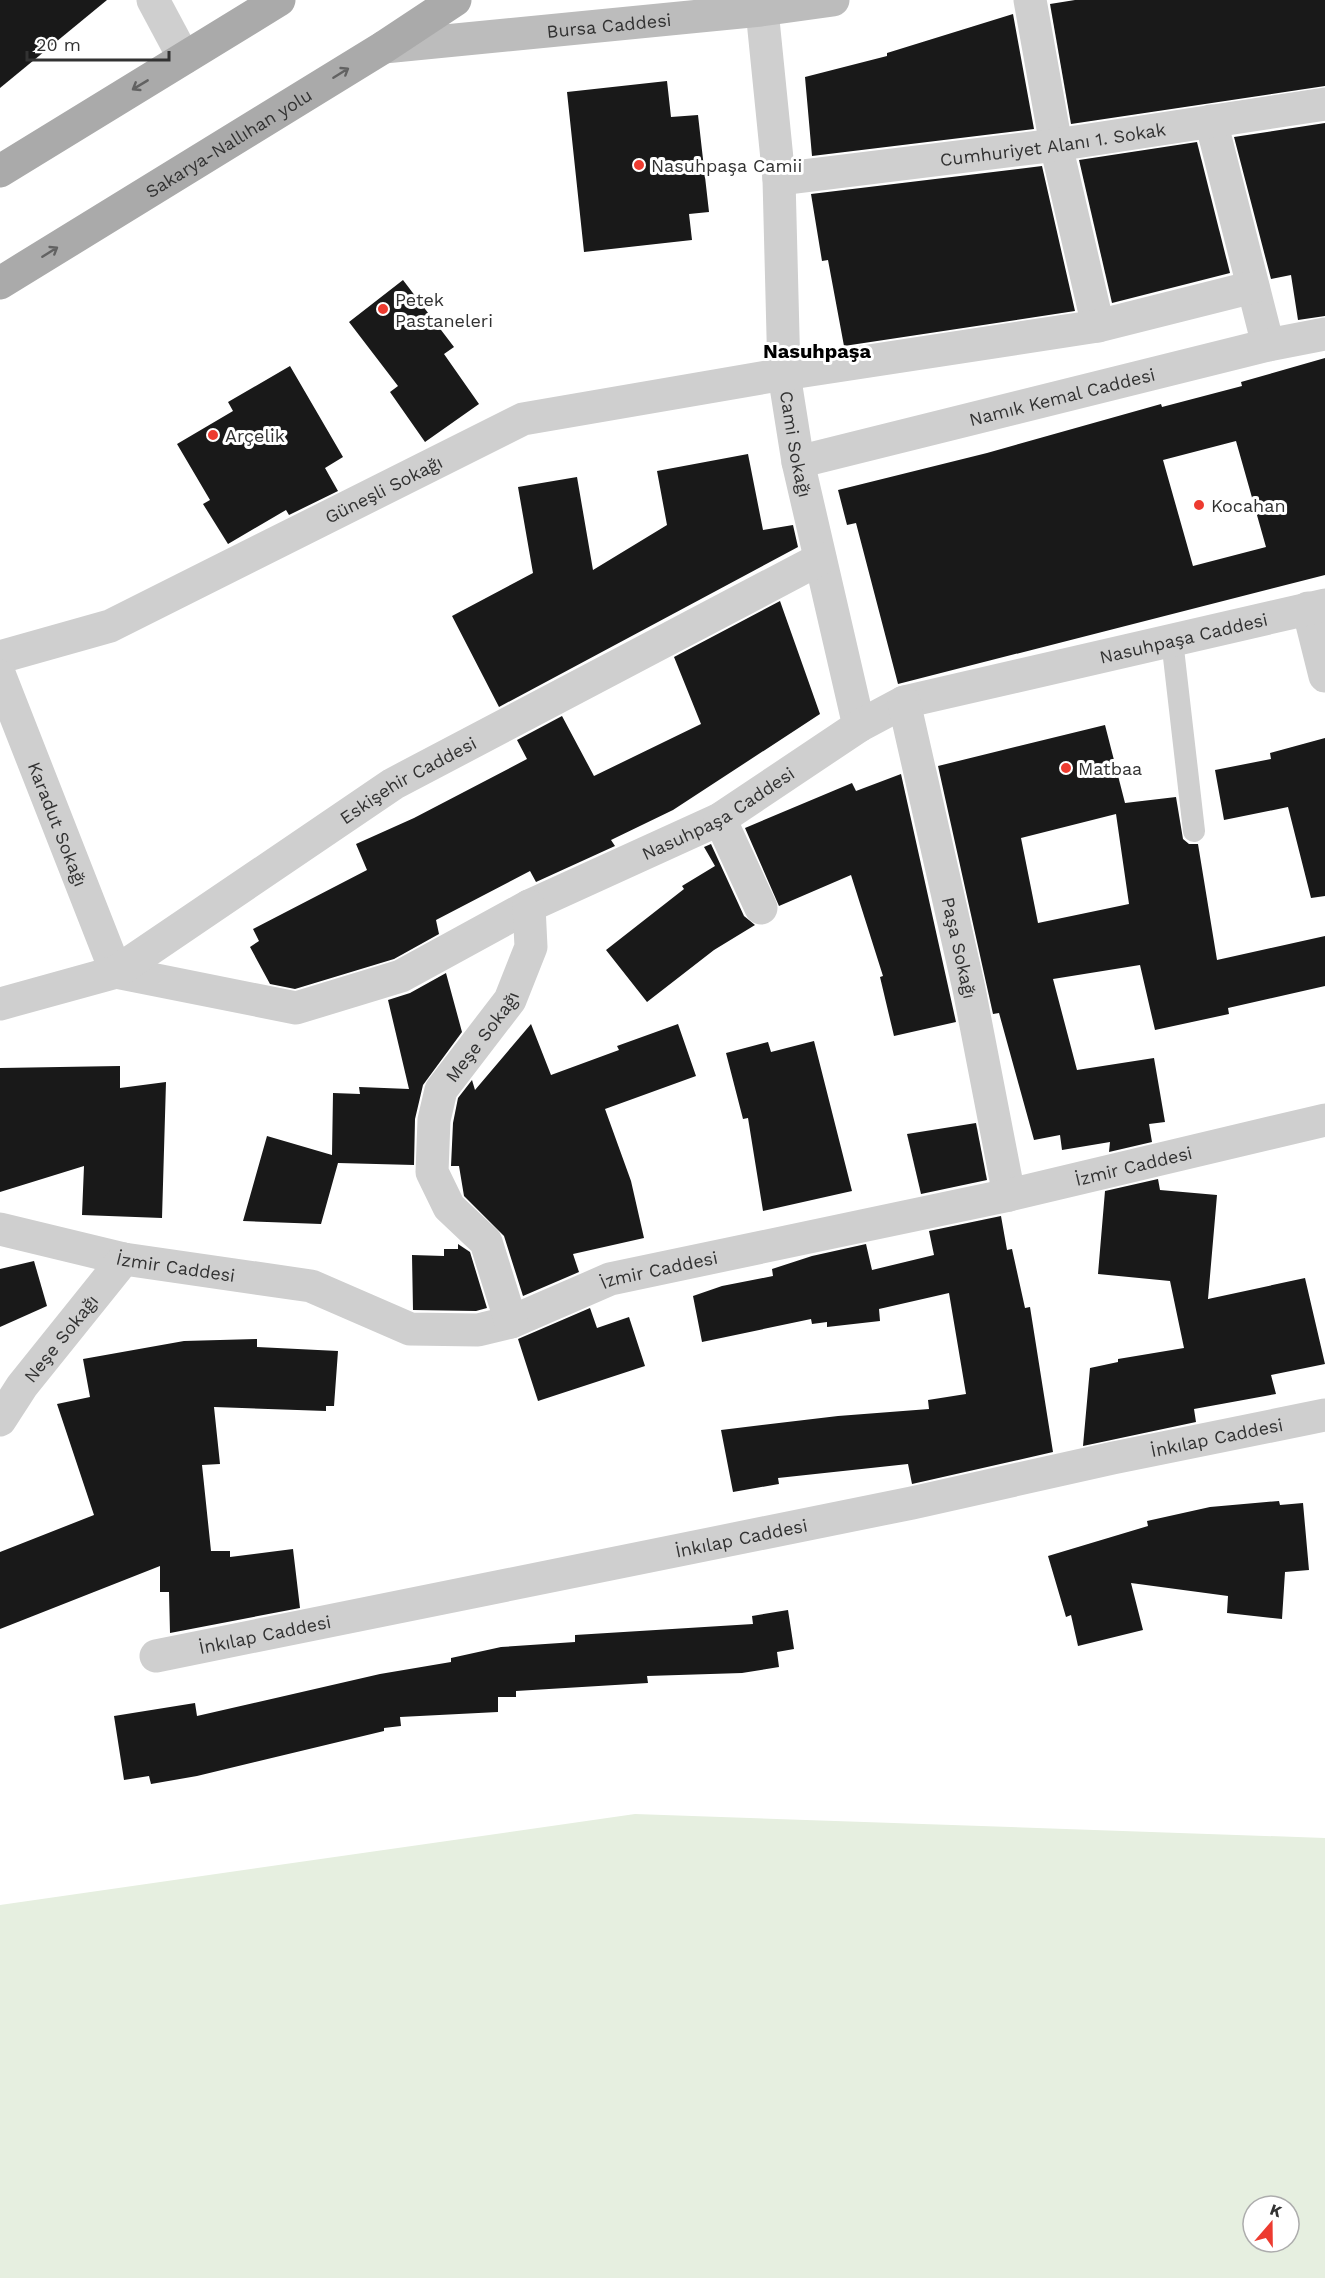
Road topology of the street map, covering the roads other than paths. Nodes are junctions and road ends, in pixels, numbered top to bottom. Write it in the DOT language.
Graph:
graph roads {
  1 [pos="153,0"];
  2 [pos="279,0"];
  3 [pos="455,0"];
  4 [pos="833,0"];
  5 [pos="1030,0"];
  6 [pos="757,3"];
  7 [pos="384,47"];
  8 [pos="184,58"];
  9 [pos="1325,104"];
  10 [pos="1211,121"];
  11 [pos="1056,145"];
  12 [pos="0,171"];
  13 [pos="779,179"];
  14 [pos="0,283"];
  15 [pos="1253,287"];
  16 [pos="1098,326"];
  17 [pos="1325,334"];
  18 [pos="1268,345"];
  19 [pos="784,374"];
  20 [pos="798,462"];
  21 [pos="820,559"];
  22 [pos="1317,607"];
  23 [pos="1173,640"];
  24 [pos="0,657"];
  25 [pos="0,676"];
  26 [pos="1325,676"];
  27 [pos="904,702"];
  28 [pos="859,726"];
  29 [pos="720,819"];
  30 [pos="1194,831"];
  31 [pos="529,906"];
  32 [pos="761,908"];
  33 [pos="116,972"];
  34 [pos="0,1004"];
  35 [pos="1325,1120"];
  36 [pos="1009,1195"];
  37 [pos="0,1229"];
  38 [pos="124,1259"];
  39 [pos="512,1322"];
  40 [pos="1325,1415"];
  41 [pos="0,1420"];
  42 [pos="156,1656"];
  1 -- 8 [label="street"];
  2 -- 8 [label="main road"];
  3 -- 7 [label="main road, Sakarya-Nallıhan yolu"];
  4 -- 6 [label="street, Bursa Caddesi"];
  5 -- 11 [label="street"];
  6 -- 7 [label="street, Bursa Caddesi"];
  6 -- 13 [label="street, Cami Sokağı"];
  14 -- 7 [label="main road, Sakarya-Nallıhan yolu, one-way"];
  8 -- 12 [label="main road, one-way"];
  9 -- 10 [label="street, Cumhuriyet Alanı 1. Sokak"];
  10 -- 11 [label="street, Cumhuriyet Alanı 1. Sokak"];
  10 -- 15 [label="street"];
  11 -- 13 [label="street, Cumhuriyet Alanı 1. Sokak"];
  11 -- 16 [label="street"];
  13 -- 19 [label="street, Cami Sokağı"];
  15 -- 16 [label="street, Güneşli Sokağı"];
  15 -- 18 [label="street"];
  16 -- 19 [label="street, Güneşli Sokağı"];
  17 -- 18 [label="street, Namık Kemal Caddesi"];
  18 -- 20 [label="street, Namık Kemal Caddesi"];
  19 -- 20 [label="street, Cami Sokağı"];
  19 -- 24 [label="street, Güneşli Sokağı"];
  20 -- 21 [label="street, Cami Sokağı"];
  21 -- 28 [label="street, Cami Sokağı"];
  21 -- 33 [label="street, Eskişehir Caddesi"];
  22 -- 23 [label="street, Nasuhpaşa Caddesi"];
  22 -- 26 [label="street"];
  23 -- 27 [label="street, Nasuhpaşa Caddesi"];
  23 -- 30 [label="lane"];
  25 -- 33 [label="street, Karadut Sokağı"];
  27 -- 28 [label="street, Nasuhpaşa Caddesi"];
  27 -- 36 [label="street, Paşa Sokağı"];
  28 -- 29 [label="street, Nasuhpaşa Caddesi"];
  29 -- 31 [label="street, Nasuhpaşa Caddesi"];
  29 -- 32 [label="street"];
  31 -- 33 [label="street, Nasuhpaşa Caddesi"];
  31 -- 39 [label="street, Meşe Sokağı"];
  33 -- 34 [label="street, Eskişehir Caddesi"];
  35 -- 36 [label="street, İzmir Caddesi"];
  36 -- 39 [label="street, İzmir Caddesi"];
  37 -- 38 [label="street, İzmir Caddesi"];
  38 -- 39 [label="street, İzmir Caddesi"];
  38 -- 41 [label="street, Neşe Sokağı"];
  40 -- 42 [label="street, İnkılap Caddesi"];
}
